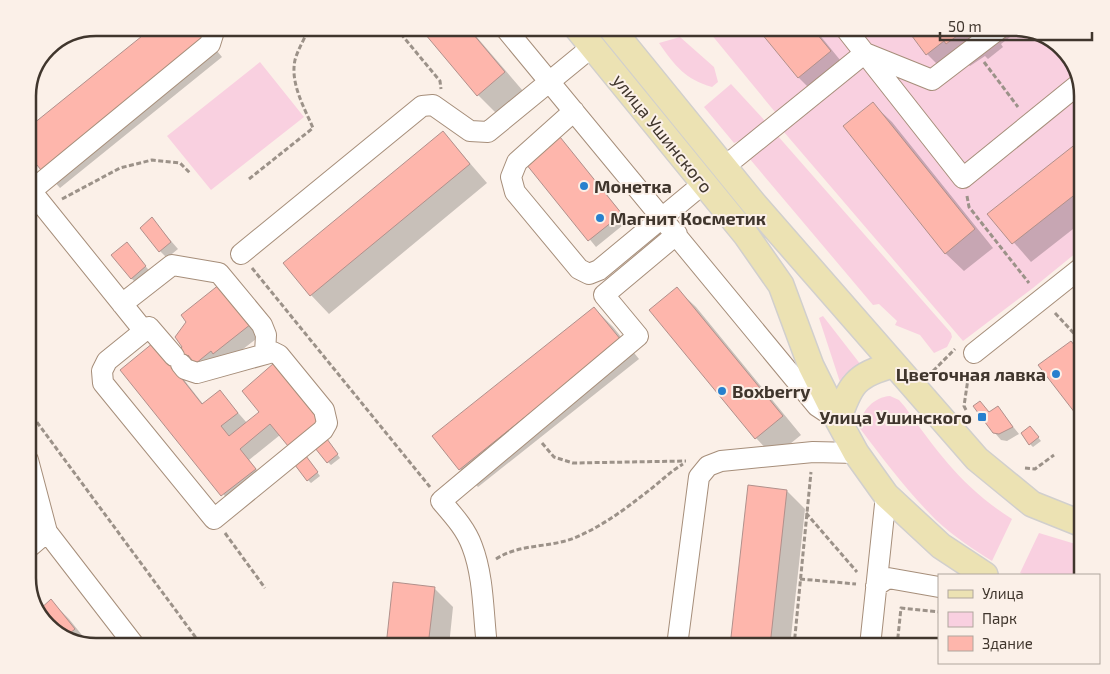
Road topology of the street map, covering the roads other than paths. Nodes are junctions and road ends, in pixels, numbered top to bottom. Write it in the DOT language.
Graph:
graph roads {
  1 [pos="212,36"];
  2 [pos="512,36"];
  3 [pos="584,36"];
  4 [pos="604,36"];
  5 [pos="618,36"];
  6 [pos="851,36"];
  7 [pos="990,36"];
  8 [pos="593,46"];
  9 [pos="865,53"];
  10 [pos="550,82"];
  11 [pos="1073,88"];
  12 [pos="574,111"];
  13 [pos="724,166"];
  14 [pos="36,183"];
  15 [pos="704,183"];
  16 [pos="36,198"];
  17 [pos="662,216"];
  18 [pos="677,234"];
  19 [pos="241,254"];
  20 [pos="1074,274"];
  21 [pos="122,304"];
  22 [pos="144,331"];
  23 [pos="965,350"];
  24 [pos="265,353"];
  25 [pos="893,365"];
  26 [pos="838,420"];
  27 [pos="856,453"];
  28 [pos="36,493"];
  29 [pos="886,495"];
  30 [pos="1074,521"];
  31 [pos="47,532"];
  32 [pos="36,541"];
  33 [pos="983,574"];
  34 [pos="866,583"];
  35 [pos="938,587"];
  36 [pos="129,638"];
  37 [pos="485,638"];
  38 [pos="678,638"];
  39 [pos="869,638"];
  1 -- 14 [label="street"];
  2 -- 10 [label="street"];
  3 -- 8 [label="main road, улица Ушинского"];
  4 -- 8 [label="main road"];
  5 -- 13 [label="main road, улица Ушинского"];
  6 -- 9 [label="street"];
  7 -- 9 [label="street"];
  8 -- 10 [label="street"];
  8 -- 15 [label="main road, улица Ушинского"];
  9 -- 11 [label="street"];
  9 -- 13 [label="street"];
  10 -- 12 [label="street"];
  10 -- 19 [label="street"];
  12 -- 17 [label="street"];
  12 -- 17 [label="street"];
  13 -- 15 [label="main road"];
  13 -- 25 [label="main road, улица Ушинского"];
  15 -- 17 [label="street"];
  15 -- 26 [label="main road, улица Ушинского"];
  16 -- 21 [label="street"];
  17 -- 18 [label="street"];
  18 -- 26 [label="street"];
  18 -- 37 [label="street"];
  20 -- 23 [label="street"];
  21 -- 22 [label="street"];
  21 -- 24 [label="street"];
  22 -- 24 [label="street"];
  22 -- 24 [label="street"];
  25 -- 26 [label="main road"];
  25 -- 30 [label="main road, улица Ушинского"];
  26 -- 27 [label="main road, улица Ушинского"];
  27 -- 29 [label="main road, улица Ушинского"];
  27 -- 38 [label="street"];
  28 -- 31 [label="street"];
  29 -- 33 [label="main road, улица Ушинского"];
  29 -- 34 [label="street"];
  31 -- 32 [label="street"];
  31 -- 36 [label="street"];
  34 -- 35 [label="street"];
  34 -- 39 [label="street"];
}
